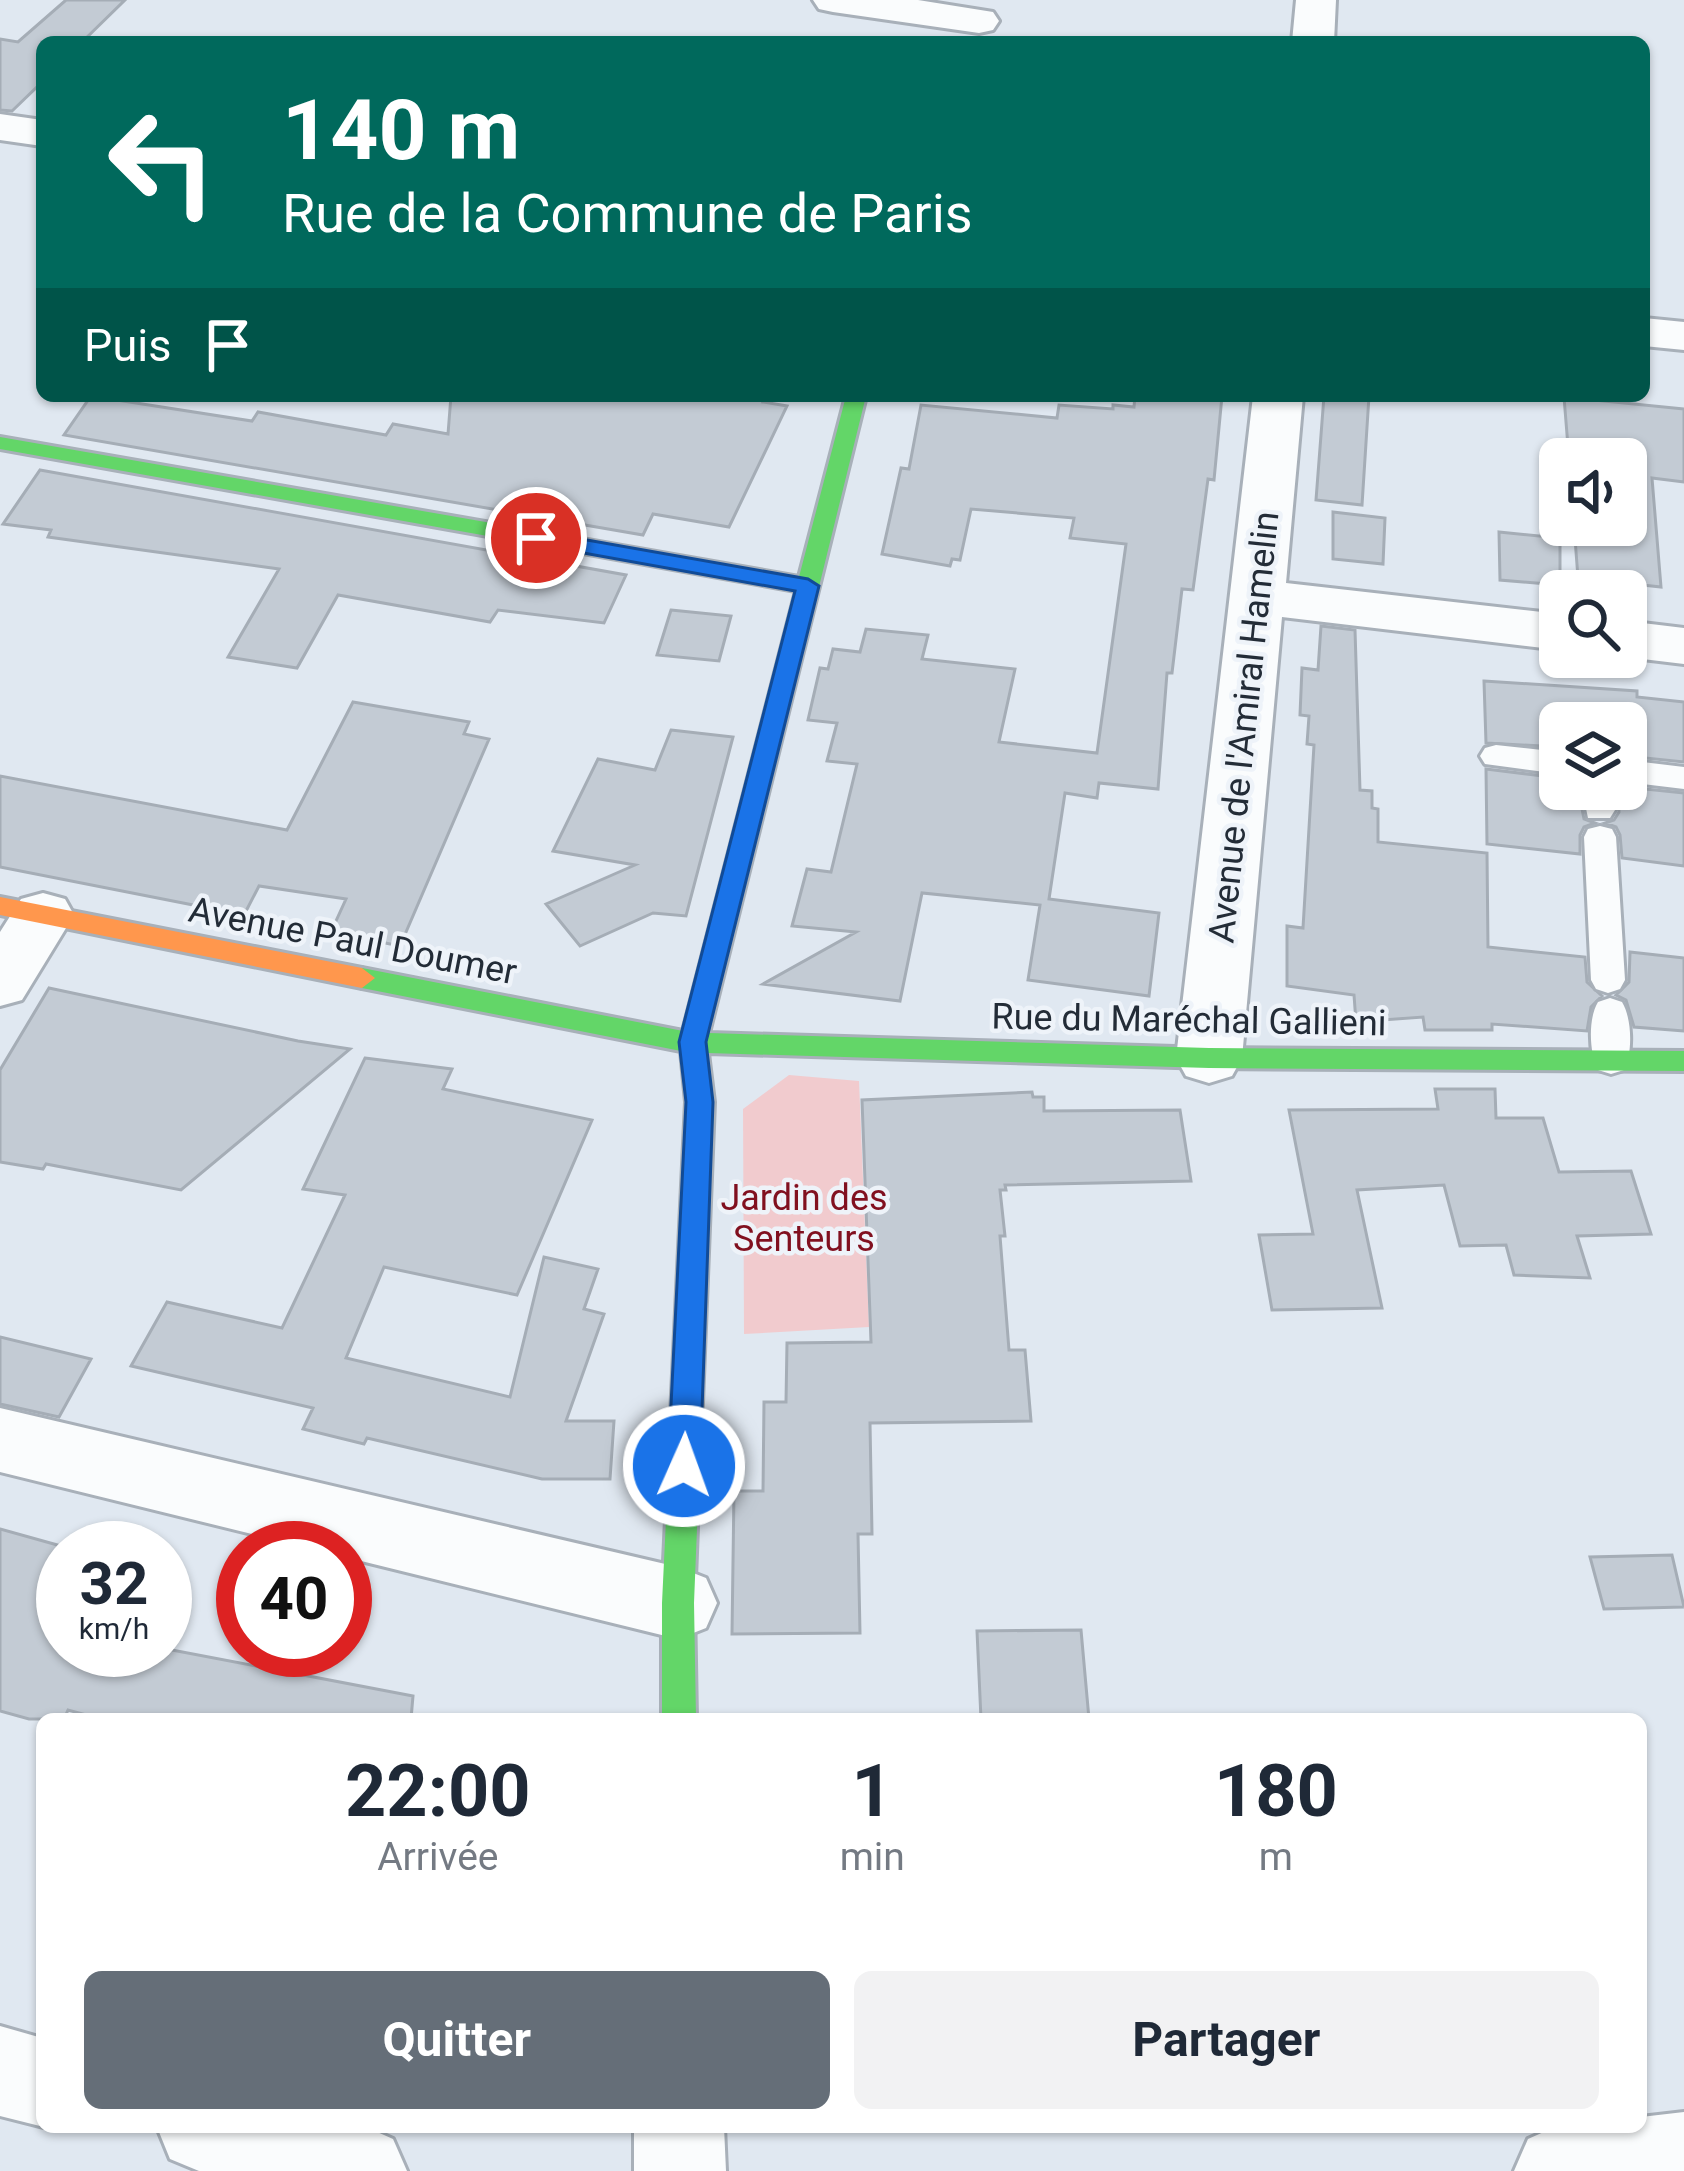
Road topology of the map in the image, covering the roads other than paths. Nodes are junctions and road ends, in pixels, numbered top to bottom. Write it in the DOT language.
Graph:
graph roads {
  1 [pos="833,0"];
  2 [pos="1316,0"];
  3 [pos="978,21"];
  4 [pos="1313,36"];
  5 [pos="0,127"];
  6 [pos="36,132"];
  7 [pos="1650,333"];
  8 [pos="1684,336"];
  9 [pos="854,402"];
  10 [pos="1277,402"];
  11 [pos="0,443"];
  12 [pos="808,586"];
  13 [pos="1257,597"];
  14 [pos="1539,630"];
  15 [pos="1647,642"];
  16 [pos="1684,646"];
  17 [pos="1496,756"];
  18 [pos="1539,761"];
  19 [pos="1647,774"];
  20 [pos="1684,778"];
  21 [pos="1599,812"];
  22 [pos="22,911"];
  23 [pos="0,983"];
  24 [pos="693,1042"];
  25 [pos="1209,1058"];
  26 [pos="1612,1060"];
  27 [pos="1684,1060"];
  28 [pos="0,1440"];
  29 [pos="678,1603"];
  30 [pos="679,1713"];
  31 [pos="0,2071"];
  32 [pos="36,2081"];
  33 [pos="224,2133"];
  34 [pos="680,2133"];
  35 [pos="1684,2158"];
  36 [pos="361,2171"];
  37 [pos="680,2171"];
  38 [pos="1561,2171"];
  1 -- 3 [label="street"];
  2 -- 4 [label="street"];
  5 -- 6 [label="street"];
  7 -- 8 [label="street"];
  9 -- 12 [label="street"];
  10 -- 13 [label="street, Avenue de l'Amiral Hamelin"];
  11 -- 12 [label="street"];
  12 -- 24 [label="street"];
  13 -- 14 [label="street"];
  13 -- 25 [label="street, Avenue de l'Amiral Hamelin"];
  15 -- 16 [label="street"];
  17 -- 18 [label="lane"];
  19 -- 20 [label="lane"];
  21 -- 26 [label="lane"];
  22 -- 23 [label="street"];
  22 -- 24 [label="street, Avenue Paul Doumer"];
  24 -- 25 [label="street, Rue du Maréchal Gallieni"];
  24 -- 29 [label="street"];
  25 -- 26 [label="street, Rue du Maréchal Gallieni"];
  26 -- 27 [label="street, Rue du Maréchal Gallieni"];
  28 -- 29 [label="street"];
  29 -- 30 [label="street"];
  31 -- 32 [label="street"];
  33 -- 36 [label="street"];
  34 -- 37 [label="street"];
  35 -- 38 [label="street"];
}
